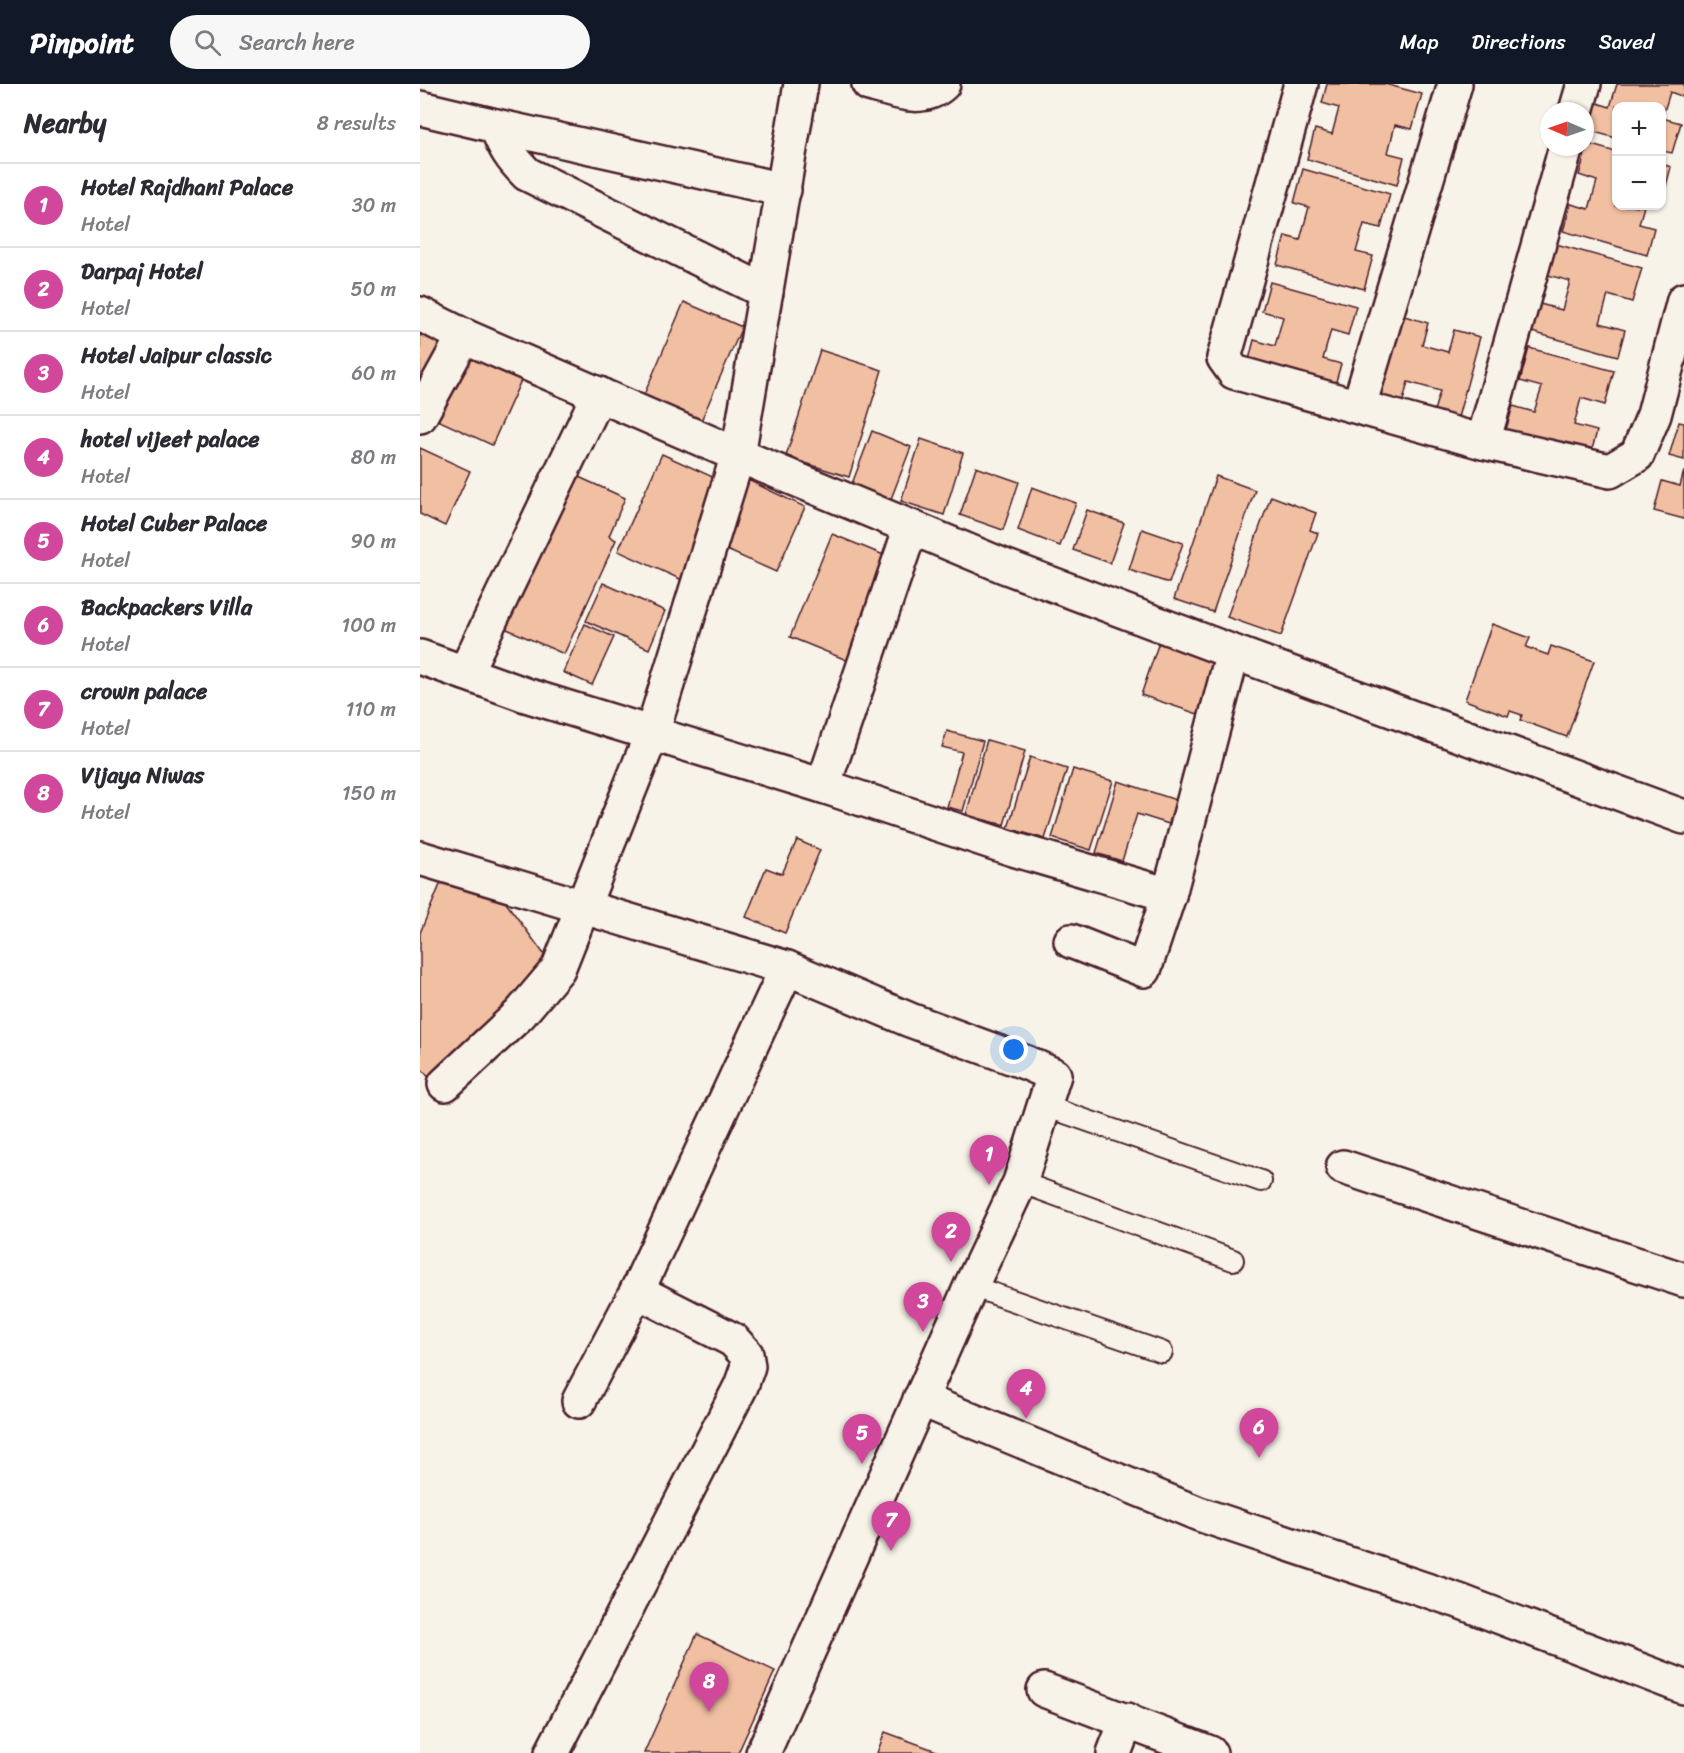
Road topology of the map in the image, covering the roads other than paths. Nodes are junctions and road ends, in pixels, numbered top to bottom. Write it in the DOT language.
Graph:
graph roads {
  1 [pos="801,84"];
  2 [pos="868,84"];
  3 [pos="943,84"];
  4 [pos="1301,84"];
  5 [pos="1455,84"];
  6 [pos="1584,84"];
  7 [pos="1579,102"];
  8 [pos="420,108"];
  9 [pos="496,126"];
  10 [pos="1563,156"];
  11 [pos="784,190"];
  12 [pos="766,292"];
  13 [pos="1684,300"];
  14 [pos="420,314"];
  15 [pos="465,336"];
  16 [pos="598,394"];
  17 [pos="1359,406"];
  18 [pos="420,416"];
  19 [pos="1484,442"];
  20 [pos="738,454"];
  21 [pos="911,527"];
  22 [pos="1233,652"];
  23 [pos="420,657"];
  24 [pos="465,673"];
  25 [pos="651,733"];
  26 [pos="823,786"];
  27 [pos="1684,817"];
  28 [pos="420,858"];
  29 [pos="1169,895"];
  30 [pos="582,907"];
  31 [pos="1071,941"];
  32 [pos="787,968"];
  33 [pos="445,1084"];
  34 [pos="1045,1106"];
  35 [pos="1343,1167"];
  36 [pos="1260,1181"];
  37 [pos="1020,1182"];
  38 [pos="1233,1260"];
  39 [pos="1684,1280"];
  40 [pos="971,1286"];
  41 [pos="637,1292"];
  42 [pos="1162,1352"];
  43 [pos="920,1399"];
  44 [pos="579,1401"];
  45 [pos="1684,1687"];
  46 [pos="1044,1690"];
  47 [pos="1126,1720"];
  48 [pos="552,1753"];
  49 [pos="763,1753"];
  50 [pos="1114,1753"];
  51 [pos="1210,1753"];
  1 -- 11 [label="street"];
  2 -- 3 [label="street"];
  4 -- 17 [label="street"];
  5 -- 17 [label="street"];
  6 -- 7 [label="street"];
  8 -- 9 [label="street"];
  9 -- 11 [label="street"];
  9 -- 12 [label="street"];
  10 -- 19 [label="street"];
  11 -- 12 [label="street"];
  12 -- 20 [label="street"];
  13 -- 19 [label="street"];
  14 -- 15 [label="street"];
  15 -- 16 [label="street"];
  15 -- 18 [label="street"];
  16 -- 20 [label="street"];
  16 -- 24 [label="street"];
  17 -- 19 [label="street"];
  20 -- 21 [label="street"];
  20 -- 25 [label="street"];
  21 -- 22 [label="street"];
  21 -- 26 [label="street"];
  22 -- 27 [label="street"];
  22 -- 29 [label="street"];
  23 -- 24 [label="street"];
  24 -- 25 [label="street"];
  25 -- 26 [label="street"];
  25 -- 30 [label="street"];
  26 -- 29 [label="street"];
  28 -- 30 [label="street"];
  29 -- 31 [label="street"];
  30 -- 32 [label="street"];
  30 -- 33 [label="street"];
  32 -- 34 [label="street"];
  32 -- 41 [label="street"];
  34 -- 36 [label="lane"];
  34 -- 37 [label="street"];
  35 -- 39 [label="street"];
  37 -- 38 [label="lane"];
  37 -- 40 [label="street"];
  40 -- 42 [label="lane"];
  40 -- 43 [label="street"];
  41 -- 44 [label="street"];
  41 -- 48 [label="street"];
  43 -- 45 [label="street"];
  43 -- 49 [label="street"];
  46 -- 47 [label="street"];
  47 -- 50 [label="street"];
  47 -- 51 [label="street"];
}
